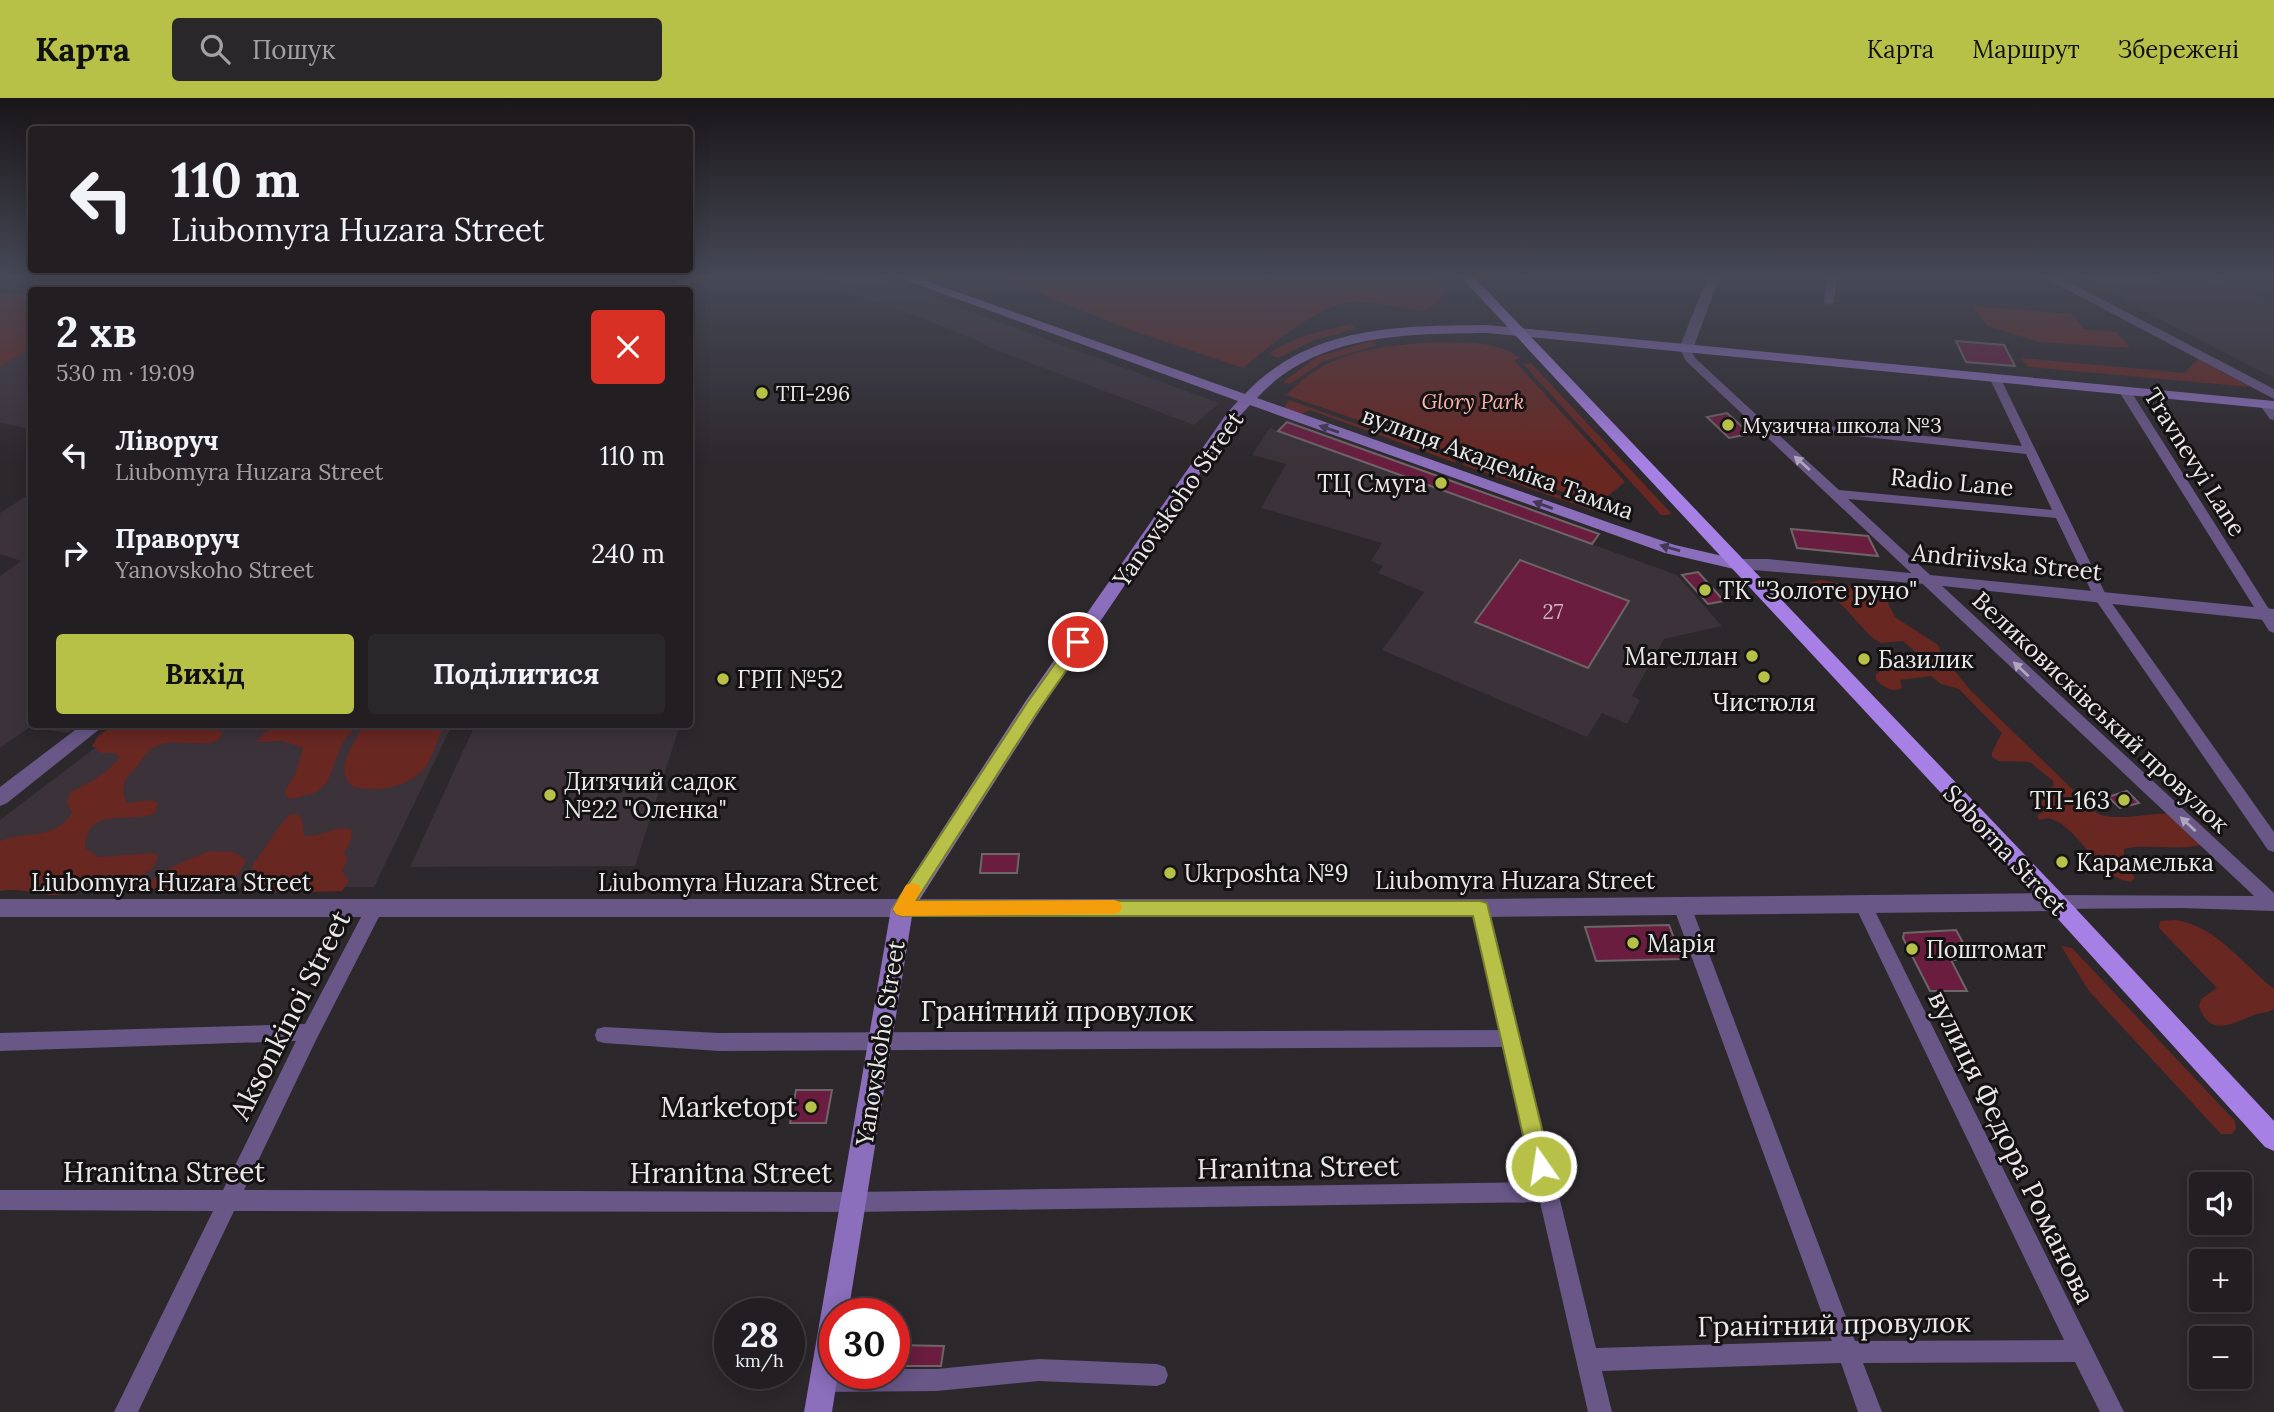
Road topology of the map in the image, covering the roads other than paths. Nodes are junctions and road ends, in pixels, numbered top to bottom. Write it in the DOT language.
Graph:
graph roads {
  1 [pos="1079,339"];
  2 [pos="1351,339"];
  3 [pos="1527,339"];
  4 [pos="1591,339"];
  5 [pos="1690,339"];
  6 [pos="2161,339"];
  7 [pos="1686,349"];
  8 [pos="1995,377"];
  9 [pos="2124,390"];
  10 [pos="1248,399"];
  11 [pos="2271,401"];
  12 [pos="2274,416"];
  13 [pos="1758,422"];
  14 [pos="2031,451"];
  15 [pos="1836,494"];
  16 [pos="2063,515"];
  17 [pos="1734,564"];
  18 [pos="1924,579"];
  19 [pos="2100,596"];
  20 [pos="2268,614"];
  21 [pos="2274,628"];
  22 [pos="92,728"];
  23 [pos="0,798"];
  24 [pos="2274,845"];
  25 [pos="2056,902"];
  26 [pos="2274,904"];
  27 [pos="1682,906"];
  28 [pos="1864,906"];
  29 [pos="376,907"];
  30 [pos="0,908"];
  31 [pos="1480,908"];
  32 [pos="902,909"];
  33 [pos="310,1032"];
  34 [pos="604,1035"];
  35 [pos="1511,1038"];
  36 [pos="0,1042"];
  37 [pos="880,1042"];
  38 [pos="2274,1139"];
  39 [pos="1546,1192"];
  40 [pos="0,1200"];
  41 [pos="229,1200"];
  42 [pos="853,1202"];
  43 [pos="837,1298"];
  44 [pos="2082,1351"];
  45 [pos="1848,1352"];
  46 [pos="1587,1360"];
  47 [pos="1157,1375"];
  48 [pos="910,1380"];
  49 [pos="822,1389"];
  50 [pos="126,1412"];
  51 [pos="818,1412"];
  52 [pos="1600,1412"];
  53 [pos="1870,1412"];
  54 [pos="2112,1412"];
  1 -- 10 [label="main road, вулиця Академіка Тамма"];
  2 -- 10 [label="main road, Yanovskoho Street"];
  3 -- 17 [label="main road, Soborna Street"];
  4 -- 7 [label="main road, Yanovskoho Street"];
  5 -- 7 [label="street"];
  6 -- 11 [label="street"];
  7 -- 8 [label="main road, Yanovskoho Street"];
  7 -- 13 [label="street, Великовисківський провулок"];
  8 -- 9 [label="main road, Yanovskoho Street"];
  8 -- 14 [label="street"];
  9 -- 11 [label="main road, Yanovskoho Street"];
  9 -- 20 [label="street, Travnevyi Lane"];
  17 -- 10 [label="main road, вулиця Академіка Тамма, one-way"];
  10 -- 32 [label="main road, Yanovskoho Street"];
  11 -- 12 [label="street"];
  13 -- 14 [label="street"];
  15 -- 13 [label="street, Великовисківський провулок, one-way"];
  14 -- 16 [label="street"];
  15 -- 16 [label="street, Radio Lane"];
  15 -- 18 [label="street, Великовисківський провулок"];
  16 -- 19 [label="street"];
  17 -- 18 [label="street, Andriivska Street"];
  17 -- 25 [label="main road, Soborna Street"];
  18 -- 19 [label="street, Andriivska Street"];
  26 -- 18 [label="street, Великовисківський провулок, one-way"];
  19 -- 20 [label="street, Andriivska Street"];
  19 -- 24 [label="street"];
  20 -- 21 [label="street, Travnevyi Lane"];
  22 -- 23 [label="street"];
  25 -- 26 [label="street, Liubomyra Huzara Street"];
  25 -- 28 [label="street, Liubomyra Huzara Street"];
  25 -- 38 [label="main road, Soborna Street"];
  27 -- 28 [label="street, Liubomyra Huzara Street"];
  27 -- 31 [label="street, Liubomyra Huzara Street"];
  27 -- 45 [label="street"];
  28 -- 44 [label="street, вулиця Федора Романова"];
  29 -- 30 [label="street, Liubomyra Huzara Street"];
  29 -- 32 [label="street, Liubomyra Huzara Street"];
  29 -- 33 [label="street, Aksonkinoi Street"];
  31 -- 32 [label="street, Liubomyra Huzara Street"];
  31 -- 35 [label="street"];
  32 -- 37 [label="main road, Yanovskoho Street"];
  33 -- 36 [label="street"];
  33 -- 41 [label="street, Aksonkinoi Street"];
  34 -- 37 [label="street, Гранітний провулок"];
  35 -- 37 [label="street, Гранітний провулок"];
  35 -- 39 [label="street"];
  37 -- 42 [label="main road, Yanovskoho Street"];
  39 -- 42 [label="street, Hranitna Street"];
  39 -- 46 [label="street"];
  40 -- 41 [label="street, Hranitna Street"];
  41 -- 42 [label="street, Hranitna Street"];
  41 -- 50 [label="street, Aksonkinoi Street"];
  42 -- 43 [label="main road, Yanovskoho Street"];
  44 -- 45 [label="street, Гранітний провулок"];
  44 -- 54 [label="street, вулиця Федора Романова"];
  45 -- 46 [label="street, Гранітний провулок"];
  45 -- 53 [label="street"];
  46 -- 52 [label="street"];
  47 -- 48 [label="street"];
  49 -- 51 [label="main road, Yanovskoho Street"];
}
